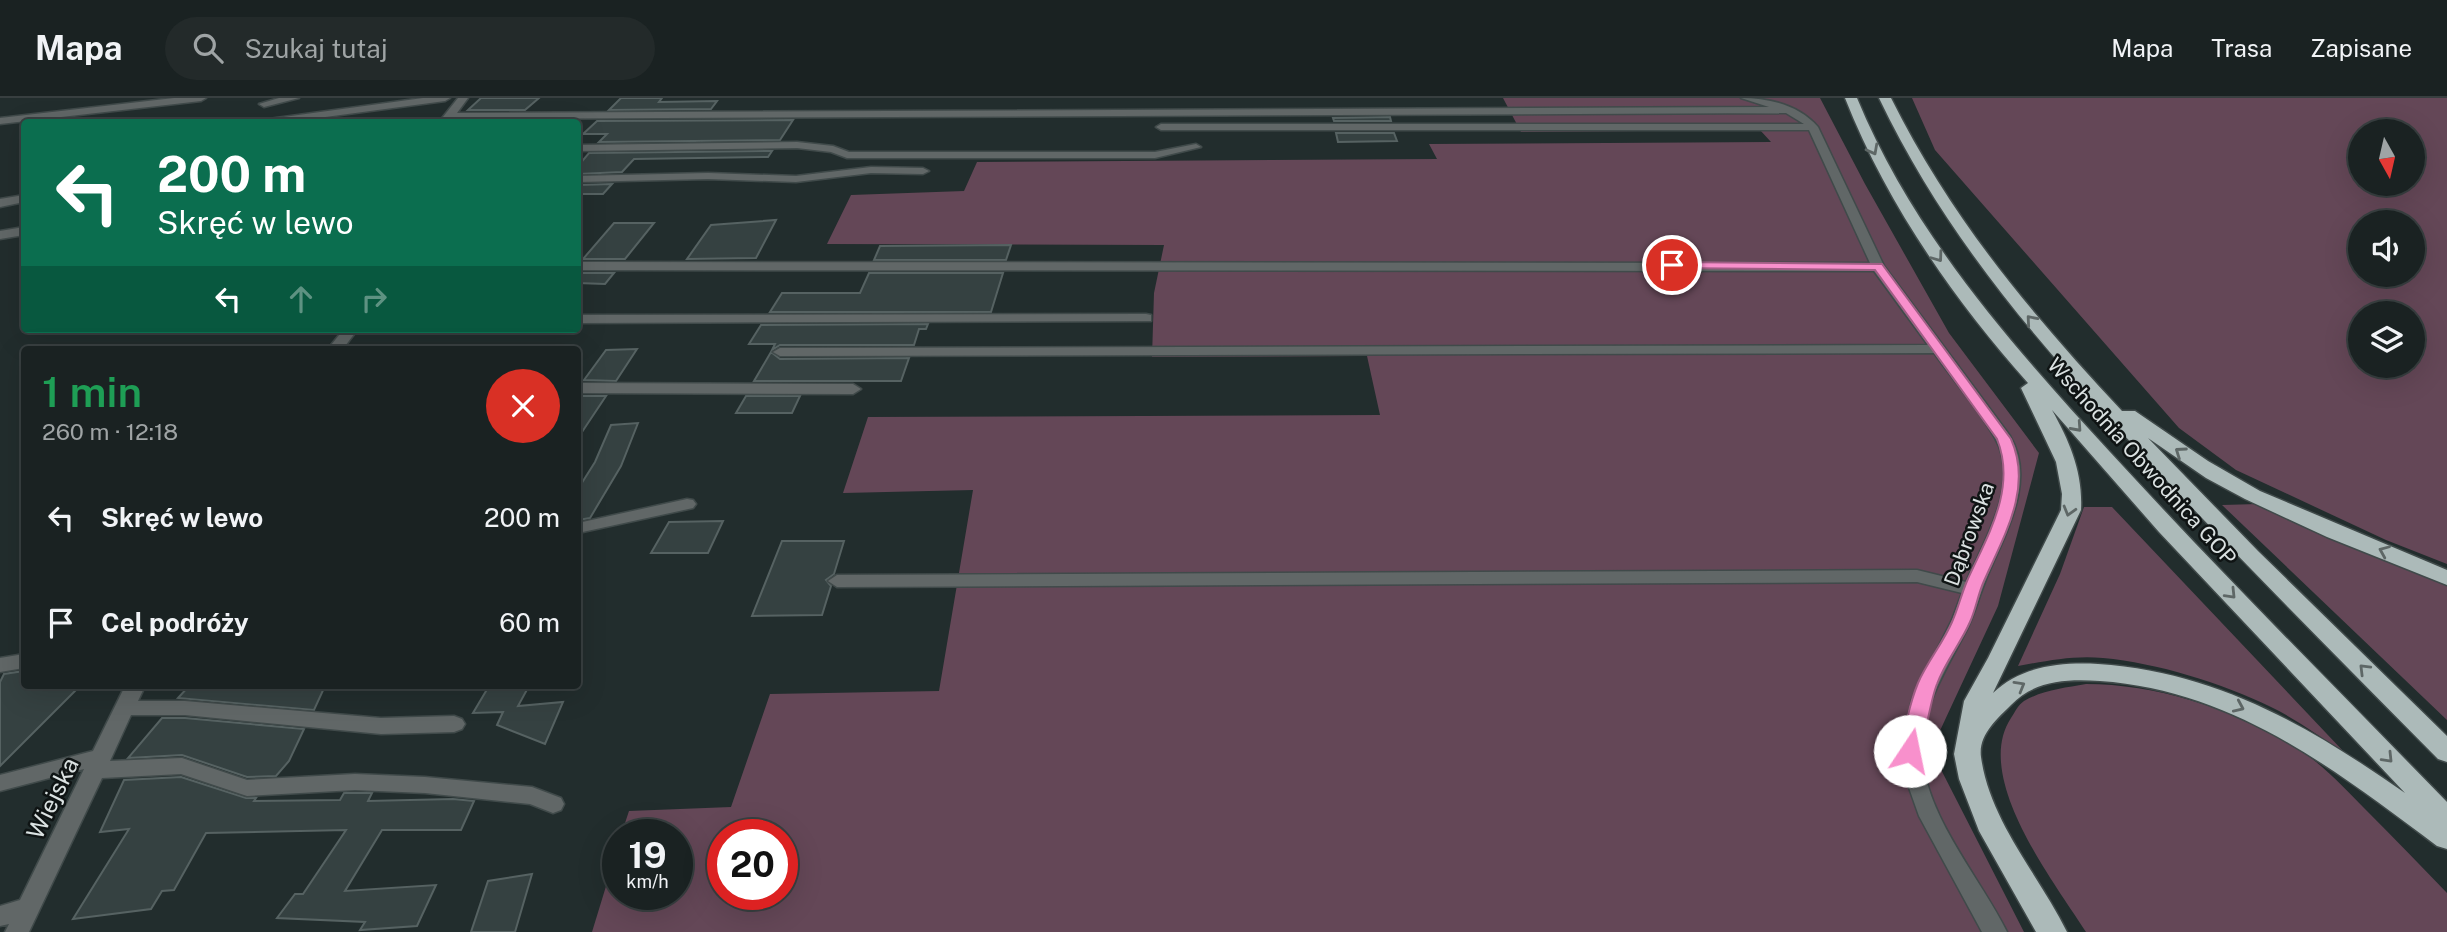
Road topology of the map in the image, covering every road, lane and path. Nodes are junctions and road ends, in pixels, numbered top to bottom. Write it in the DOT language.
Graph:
graph roads {
  1 [pos="201,98"];
  2 [pos="295,98"];
  3 [pos="445,98"];
  4 [pos="463,98"];
  5 [pos="1746,98"];
  6 [pos="1851,98"];
  7 [pos="1885,98"];
  8 [pos="264,104"];
  9 [pos="1788,110"];
  10 [pos="291,119"];
  11 [pos="446,119"];
  12 [pos="0,121"];
  13 [pos="1813,127"];
  14 [pos="1161,128"];
  15 [pos="1196,147"];
  16 [pos="581,148"];
  17 [pos="923,170"];
  18 [pos="581,179"];
  19 [pos="21,199"];
  20 [pos="0,202"];
  21 [pos="21,232"];
  22 [pos="0,235"];
  23 [pos="581,266"];
  24 [pos="1878,267"];
  25 [pos="1146,318"];
  26 [pos="581,319"];
  27 [pos="1937,349"];
  28 [pos="780,352"];
  29 [pos="2015,358"];
  30 [pos="581,388"];
  31 [pos="853,389"];
  32 [pos="2092,390"];
  33 [pos="687,504"];
  34 [pos="581,527"];
  35 [pos="2447,578"];
  36 [pos="837,582"];
  37 [pos="1972,590"];
  38 [pos="21,662"];
  39 [pos="0,665"];
  40 [pos="134,689"];
  41 [pos="125,708"];
  42 [pos="454,724"];
  43 [pos="1971,732"];
  44 [pos="2447,752"];
  45 [pos="98,763"];
  46 [pos="0,783"];
  47 [pos="553,804"];
  48 [pos="2447,820"];
  49 [pos="2447,838"];
  50 [pos="28,908"];
  51 [pos="0,915"];
  52 [pos="17,932"];
  53 [pos="1995,932"];
  54 [pos="2052,932"];
  1 -- 12 [label="street"];
  2 -- 8 [label="street"];
  3 -- 10 [label="street"];
  4 -- 11 [label="street"];
  5 -- 9 [label="street"];
  6 -- 29 [label="highway, Wschodnia Obwodnica GOP, one-way"];
  32 -- 7 [label="highway, Wschodnia Obwodnica GOP, one-way"];
  9 -- 11 [label="street"];
  9 -- 13 [label="street"];
  13 -- 14 [label="street"];
  13 -- 24 [label="street, Dąbrowska"];
  15 -- 16 [label="street"];
  17 -- 18 [label="street"];
  19 -- 20 [label="street"];
  21 -- 22 [label="street"];
  23 -- 24 [label="street"];
  24 -- 27 [label="street, Dąbrowska"];
  25 -- 26 [label="street"];
  27 -- 28 [label="street"];
  27 -- 37 [label="street, Dąbrowska"];
  29 -- 43 [label="highway, one-way"];
  29 -- 48 [label="highway, Wschodnia Obwodnica GOP, one-way"];
  30 -- 31 [label="street"];
  35 -- 32 [label="highway, one-way"];
  44 -- 32 [label="highway, Wschodnia Obwodnica GOP, one-way"];
  33 -- 34 [label="street"];
  36 -- 37 [label="street"];
  37 -- 53 [label="street, Dąbrowska"];
  38 -- 39 [label="street"];
  40 -- 41 [label="street, Wiejska"];
  41 -- 42 [label="street"];
  41 -- 45 [label="street, Wiejska"];
  43 -- 49 [label="highway, one-way"];
  43 -- 54 [label="highway"];
  45 -- 46 [label="street"];
  45 -- 47 [label="street"];
  45 -- 50 [label="street, Wiejska"];
  50 -- 51 [label="street"];
  50 -- 52 [label="street, Wiejska"];
}
